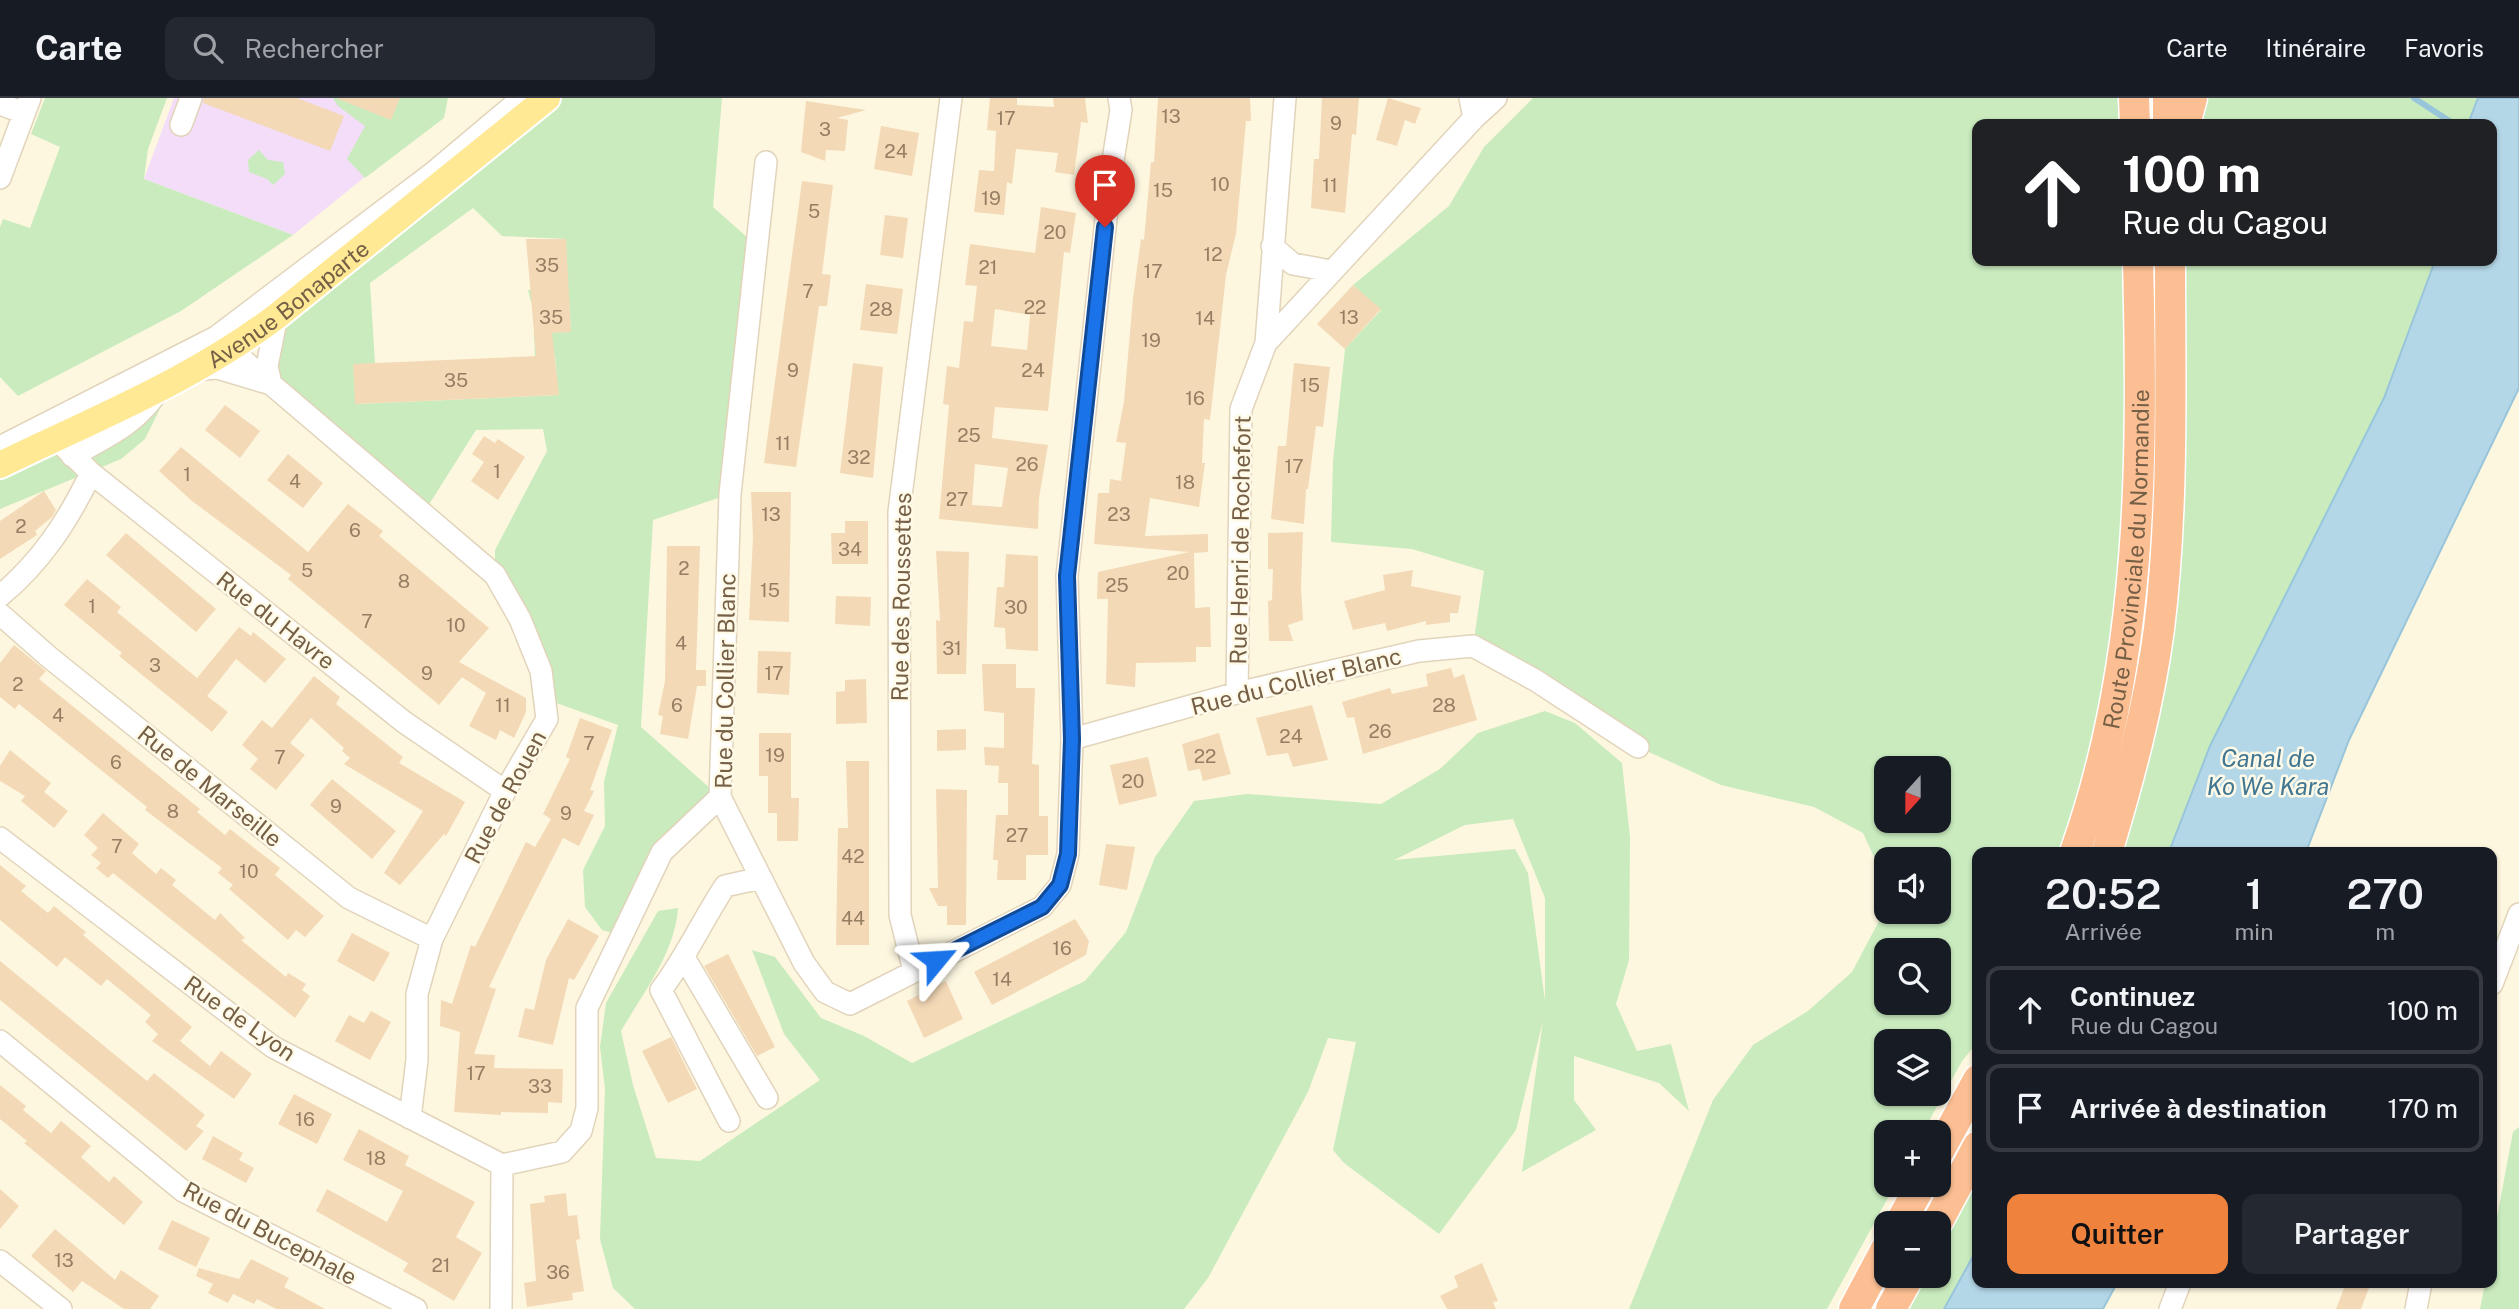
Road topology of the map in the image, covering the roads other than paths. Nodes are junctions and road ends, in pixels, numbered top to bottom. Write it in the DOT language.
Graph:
graph roads {
  1 [pos="191,98"];
  2 [pos="951,98"];
  3 [pos="1119,98"];
  4 [pos="1285,98"];
  5 [pos="1496,98"];
  6 [pos="2134,98"];
  7 [pos="2168,98"];
  8 [pos="2192,98"];
  9 [pos="532,100"];
  10 [pos="0,104"];
  11 [pos="27,105"];
  12 [pos="1472,108"];
  13 [pos="2134,119"];
  14 [pos="2168,119"];
  15 [pos="2186,119"];
  16 [pos="181,125"];
  17 [pos="766,162"];
  18 [pos="0,178"];
  19 [pos="1272,246"];
  20 [pos="2138,266"];
  21 [pos="2169,266"];
  22 [pos="1331,271"];
  23 [pos="277,316"];
  24 [pos="1266,344"];
  25 [pos="230,349"];
  26 [pos="192,370"];
  27 [pos="271,384"];
  28 [pos="0,447"];
  29 [pos="64,447"];
  30 [pos="0,465"];
  31 [pos="91,473"];
  32 [pos="0,596"];
  33 [pos="0,614"];
  34 [pos="1237,693"];
  35 [pos="1072,739"];
  36 [pos="1638,747"];
  37 [pos="505,791"];
  38 [pos="720,797"];
  39 [pos="0,838"];
  40 [pos="2077,847"];
  41 [pos="2109,847"];
  42 [pos="761,878"];
  43 [pos="2519,914"];
  44 [pos="432,939"];
  45 [pos="685,958"];
  46 [pos="915,971"];
  47 [pos="2497,971"];
  48 [pos="0,1041"];
  49 [pos="1972,1091"];
  50 [pos="767,1098"];
  51 [pos="410,1118"];
  52 [pos="729,1121"];
  53 [pos="1951,1129"];
  54 [pos="1972,1157"];
  55 [pos="502,1165"];
  56 [pos="1943,1211"];
  57 [pos="0,1261"];
  58 [pos="1874,1272"];
  59 [pos="1902,1288"];
  60 [pos="2178,1288"];
  61 [pos="2420,1288"];
  62 [pos="61,1309"];
  63 [pos="416,1309"];
  64 [pos="501,1309"];
  65 [pos="1854,1309"];
  66 [pos="1891,1309"];
  67 [pos="2170,1309"];
  68 [pos="2416,1309"];
  1 -- 16 [label="street"];
  2 -- 46 [label="street, Rue des Roussettes"];
  3 -- 35 [label="street"];
  4 -- 19 [label="street, Rue Henri de Rochefort"];
  5 -- 12 [label="street"];
  6 -- 13 [label="highway"];
  7 -- 14 [label="highway"];
  8 -- 15 [label="highway"];
  9 -- 23 [label="main road, Avenue Bonaparte"];
  9 -- 28 [label="street"];
  10 -- 11 [label="street"];
  11 -- 18 [label="street"];
  12 -- 22 [label="street"];
  17 -- 38 [label="street, Rue du Collier Blanc"];
  19 -- 22 [label="street"];
  19 -- 24 [label="street, Rue Henri de Rochefort"];
  20 -- 40 [label="highway, Route Provinciale du Normandie"];
  21 -- 41 [label="highway, Route Provinciale du Normandie"];
  22 -- 24 [label="street"];
  23 -- 25 [label="main road, Avenue Bonaparte"];
  23 -- 27 [label="street"];
  24 -- 34 [label="street, Rue Henri de Rochefort"];
  25 -- 26 [label="main road, Avenue Bonaparte"];
  25 -- 27 [label="street, Rue de Rouen"];
  26 -- 27 [label="street"];
  26 -- 29 [label="main road, Avenue Bonaparte"];
  27 -- 37 [label="street, Rue de Rouen"];
  29 -- 30 [label="main road, Avenue Bonaparte"];
  29 -- 31 [label="street, Rue du Havre"];
  31 -- 32 [label="street"];
  31 -- 37 [label="street, Rue du Havre"];
  33 -- 44 [label="street, Rue de Marseille"];
  34 -- 35 [label="street, Rue du Collier Blanc"];
  34 -- 36 [label="street, Rue du Collier Blanc"];
  35 -- 46 [label="street, Rue du Collier Blanc"];
  37 -- 44 [label="street, Rue de Rouen"];
  38 -- 42 [label="street, Rue du Collier Blanc"];
  38 -- 55 [label="street"];
  39 -- 51 [label="street, Rue de Lyon"];
  42 -- 45 [label="street"];
  42 -- 46 [label="street, Rue du Collier Blanc"];
  43 -- 47 [label="street"];
  44 -- 51 [label="street, Rue de Rouen"];
  45 -- 50 [label="street"];
  45 -- 52 [label="street"];
  48 -- 63 [label="street, Rue du Bucephale"];
  49 -- 53 [label="highway"];
  51 -- 55 [label="street, Rue de Lyon"];
  54 -- 56 [label="highway"];
  55 -- 64 [label="street"];
  57 -- 62 [label="street"];
  58 -- 65 [label="highway"];
  59 -- 66 [label="highway"];
  60 -- 67 [label="street"];
  61 -- 68 [label="street"];
}
